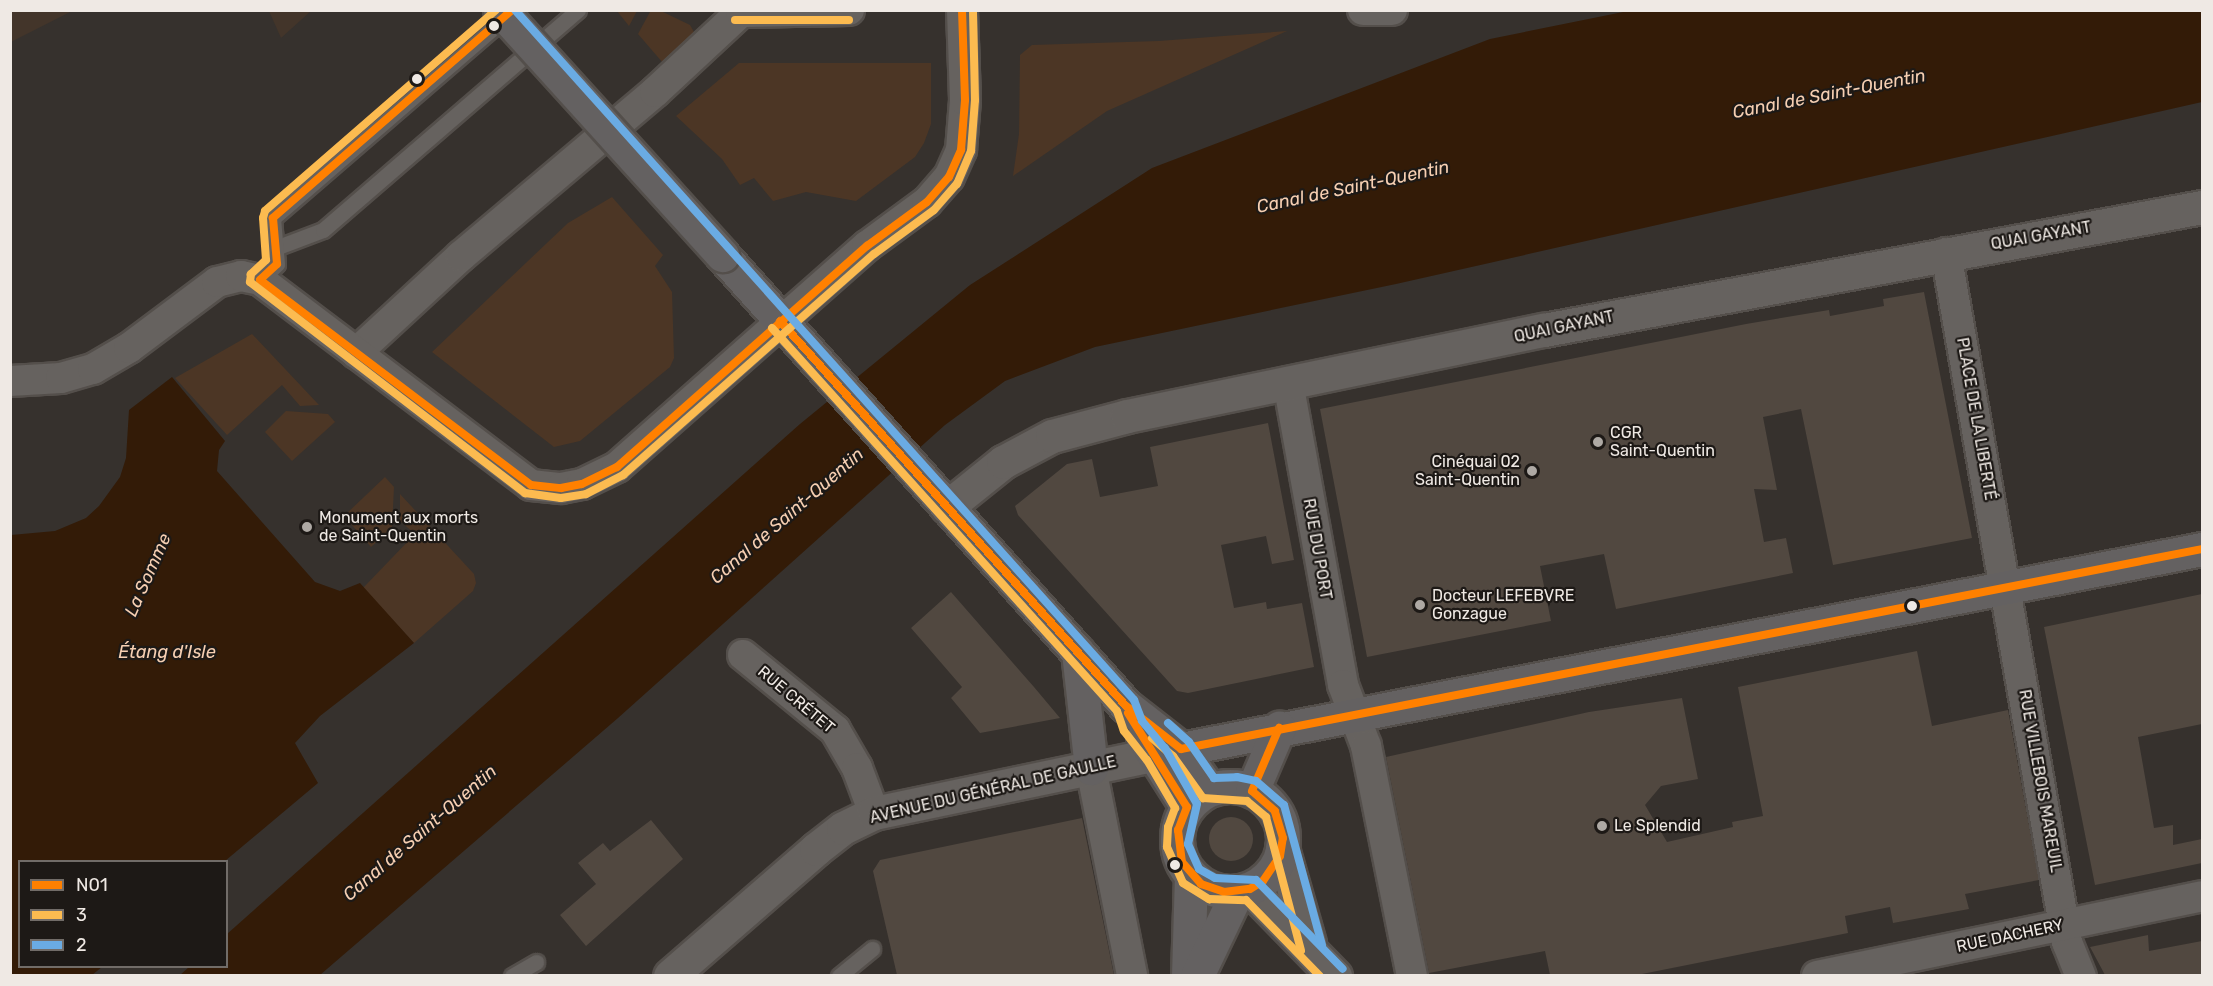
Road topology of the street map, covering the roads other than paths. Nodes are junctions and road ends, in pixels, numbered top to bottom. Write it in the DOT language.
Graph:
graph roads {
  1 [pos="500,10"];
  2 [pos="513,10"];
  3 [pos="578,10"];
  4 [pos="849,10"];
  5 [pos="962,10"];
  6 [pos="1363,10"];
  7 [pos="1392,10"];
  8 [pos="738,11"];
  9 [pos="2202,207"];
  10 [pos="278,247"];
  11 [pos="1946,253"];
  12 [pos="260,280"];
  13 [pos="780,321"];
  14 [pos="356,353"];
  15 [pos="10,381"];
  16 [pos="1288,382"];
  17 [pos="938,497"];
  18 [pos="2202,549"];
  19 [pos="2005,585"];
  20 [pos="1078,652"];
  21 [pos="743,655"];
  22 [pos="1355,713"];
  23 [pos="1279,728"];
  24 [pos="1232,738"];
  25 [pos="1168,751"];
  26 [pos="1091,768"];
  27 [pos="1217,794"];
  28 [pos="874,813"];
  29 [pos="1282,848"];
  30 [pos="1191,876"];
  31 [pos="1243,890"];
  32 [pos="2202,896"];
  33 [pos="2065,924"];
  34 [pos="1309,945"];
  35 [pos="872,949"];
  36 [pos="536,962"];
  37 [pos="512,975"];
  38 [pos="670,975"];
  39 [pos="839,975"];
  40 [pos="1132,975"];
  41 [pos="1188,975"];
  42 [pos="1197,975"];
  43 [pos="1335,975"];
  44 [pos="1412,975"];
  45 [pos="1817,975"];
  46 [pos="2081,975"];
  1 -- 13 [label="main road, bridge"];
  2 -- 10 [label="lane"];
  3 -- 10 [label="lane"];
  4 -- 8 [label="street"];
  5 -- 13 [label="street"];
  6 -- 7 [label="street"];
  8 -- 14 [label="street"];
  9 -- 11 [label="street, QUAI GAYANT"];
  10 -- 12 [label="lane"];
  11 -- 16 [label="street, QUAI GAYANT"];
  11 -- 19 [label="street, PLACE DE LA LIBERTÉ"];
  12 -- 14 [label="street"];
  12 -- 15 [label="street"];
  13 -- 14 [label="street"];
  13 -- 17 [label="main road"];
  16 -- 17 [label="street, QUAI GAYANT"];
  16 -- 22 [label="street, RUE DU PORT"];
  17 -- 20 [label="main road"];
  18 -- 19 [label="main road"];
  19 -- 22 [label="main road"];
  19 -- 33 [label="street, RUE VILLEBOIS MAREUIL"];
  20 -- 25 [label="main road"];
  20 -- 26 [label="main road"];
  21 -- 28 [label="street, RUE CRÉTET"];
  22 -- 23 [label="main road"];
  22 -- 44 [label="street, RUE DU PORT"];
  23 -- 24 [label="main road"];
  23 -- 27 [label="main road"];
  24 -- 25 [label="main road"];
  24 -- 27 [label="main road"];
  25 -- 26 [label="street, AVENUE DU GÉNÉRAL DE GAULLE"];
  25 -- 27 [label="main road"];
  26 -- 28 [label="street, AVENUE DU GÉNÉRAL DE GAULLE"];
  26 -- 40 [label="street"];
  27 -- 29 [label="main road"];
  27 -- 30 [label="main road"];
  28 -- 38 [label="street, AVENUE DU GÉNÉRAL DE GAULLE"];
  29 -- 31 [label="main road"];
  29 -- 34 [label="street"];
  30 -- 31 [label="main road"];
  30 -- 41 [label="main road"];
  31 -- 34 [label="street"];
  31 -- 42 [label="main road"];
  32 -- 33 [label="street, RUE DACHERY"];
  33 -- 45 [label="street, RUE DACHERY"];
  33 -- 46 [label="street, RUE VILLEBOIS MAREUIL"];
  34 -- 43 [label="street"];
  35 -- 39 [label="lane"];
  36 -- 37 [label="lane"];
}
